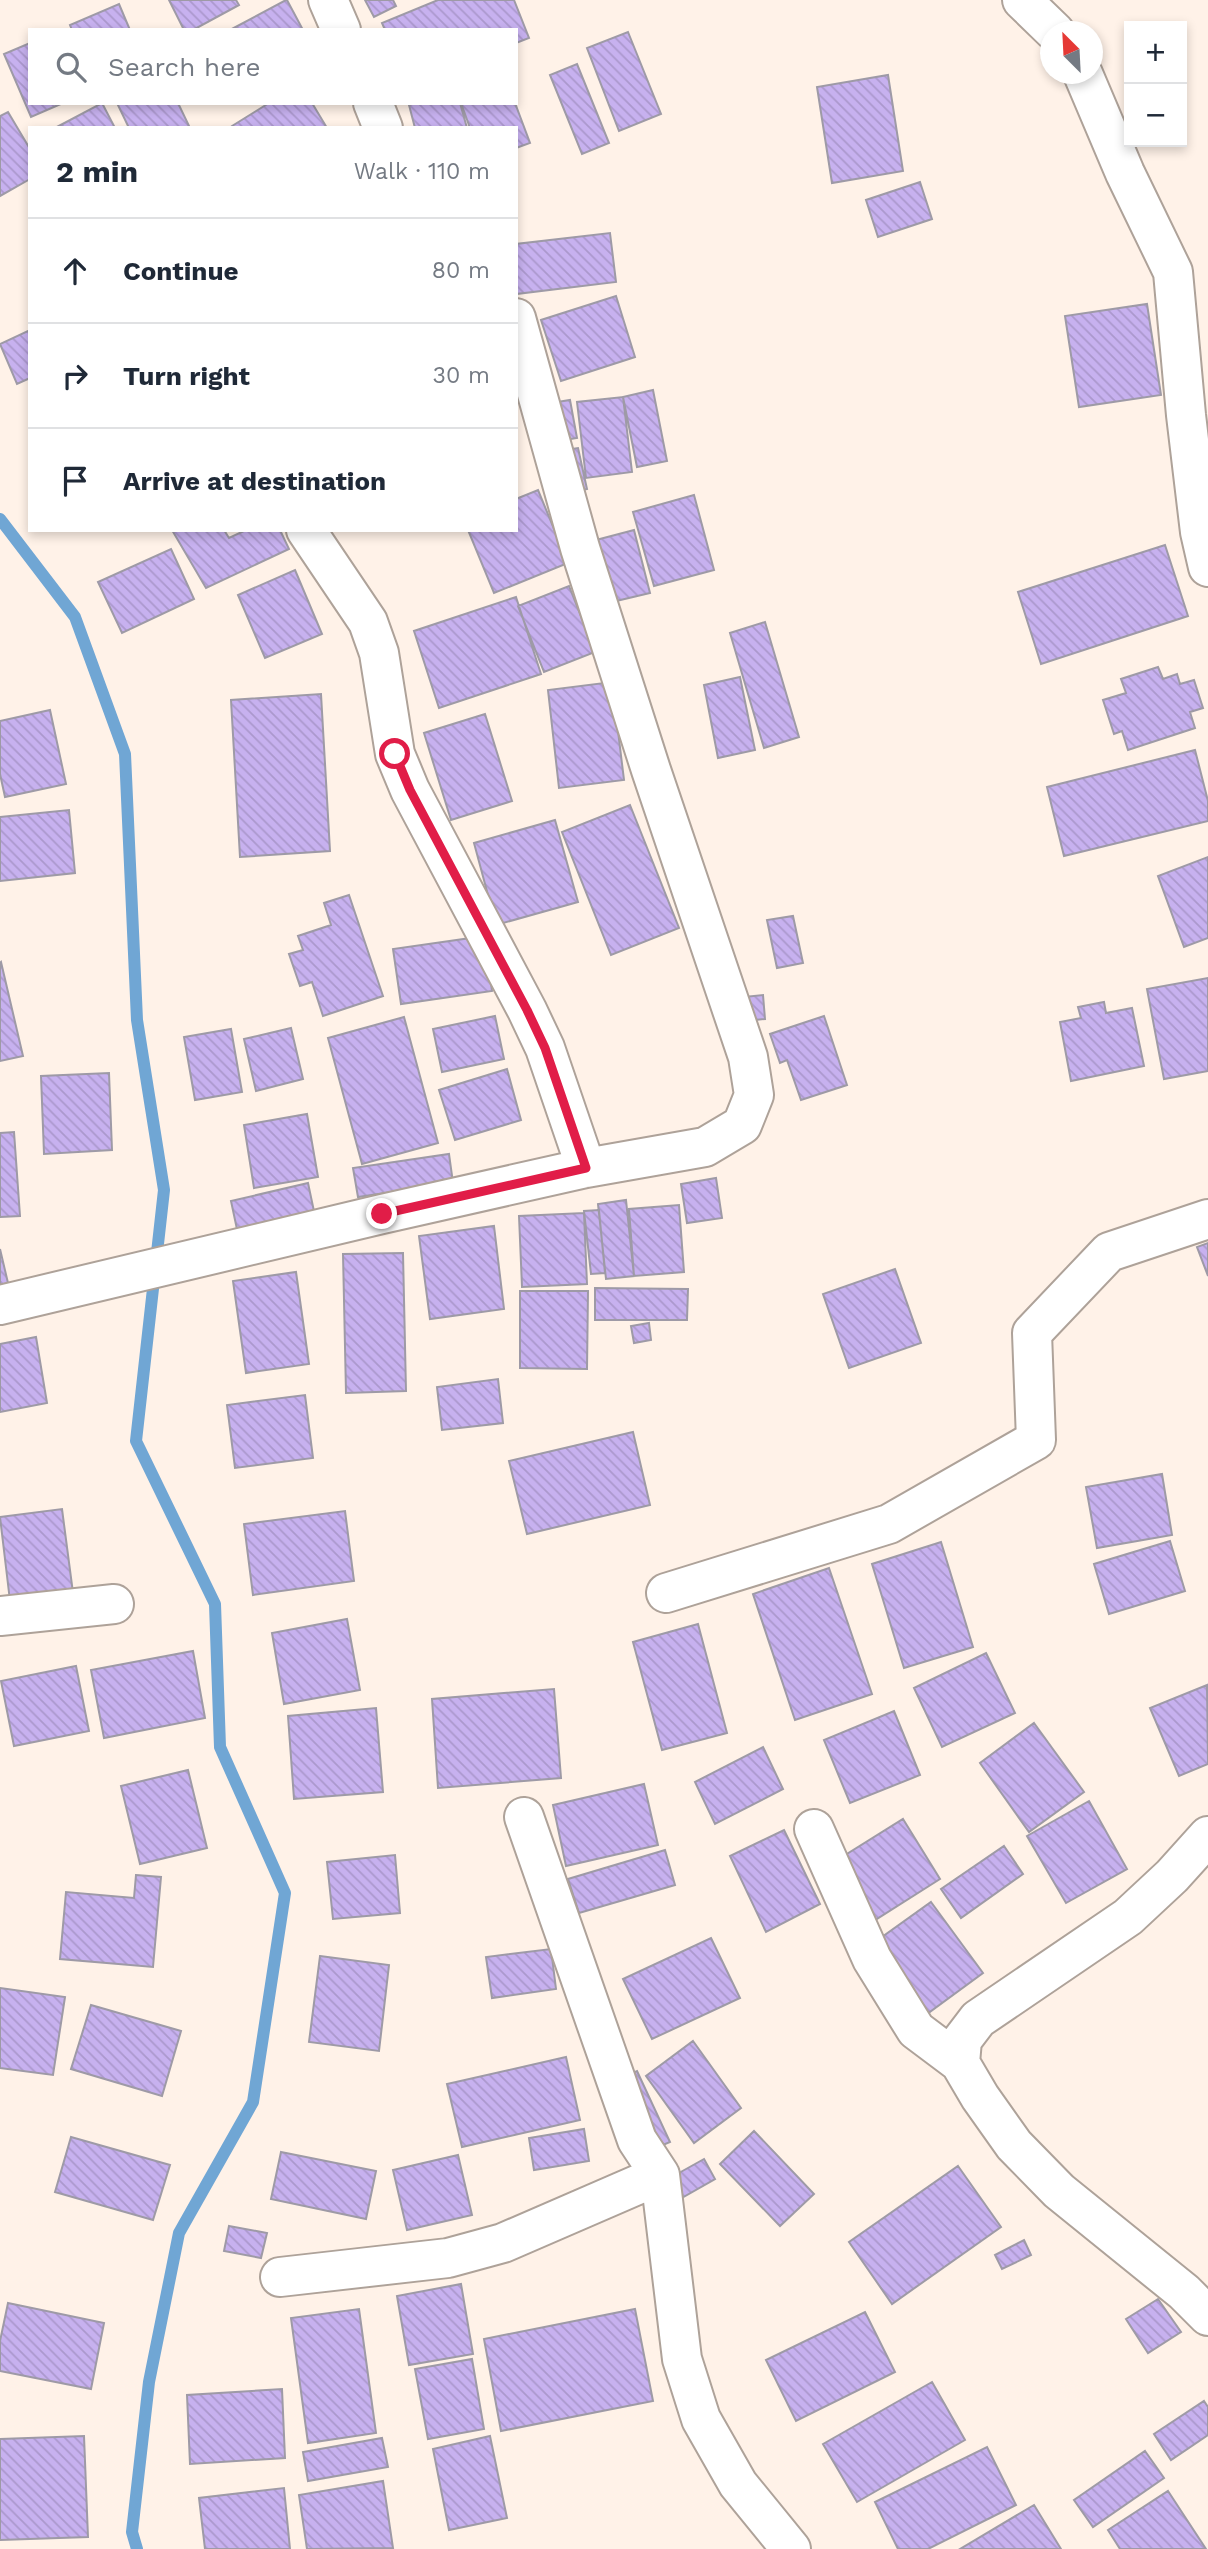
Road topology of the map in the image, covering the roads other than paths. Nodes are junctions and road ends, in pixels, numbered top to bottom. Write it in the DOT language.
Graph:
graph roads {
  1 [pos="328,0"];
  2 [pos="1022,0"];
  3 [pos="1044,21"];
  4 [pos="340,28"];
  5 [pos="1087,84"];
  6 [pos="374,105"];
  7 [pos="382,126"];
  8 [pos="518,322"];
  9 [pos="307,532"];
  10 [pos="1208,567"];
  11 [pos="586,1168"];
  12 [pos="1208,1219"];
  13 [pos="0,1305"];
  14 [pos="666,1592"];
  15 [pos="114,1604"];
  16 [pos="0,1616"];
  17 [pos="524,1816"];
  18 [pos="814,1829"];
  19 [pos="1208,1836"];
  20 [pos="960,2063"];
  21 [pos="660,2175"];
  22 [pos="280,2277"];
  23 [pos="1208,2316"];
  24 [pos="791,2549"];
  1 -- 4 [label="street"];
  2 -- 3 [label="street"];
  5 -- 10 [label="street"];
  6 -- 7 [label="street"];
  8 -- 11 [label="street"];
  9 -- 11 [label="street"];
  11 -- 13 [label="street"];
  12 -- 14 [label="street"];
  15 -- 16 [label="street"];
  17 -- 21 [label="street"];
  18 -- 20 [label="street"];
  19 -- 20 [label="street"];
  20 -- 23 [label="street"];
  21 -- 22 [label="street"];
  21 -- 24 [label="street"];
}
